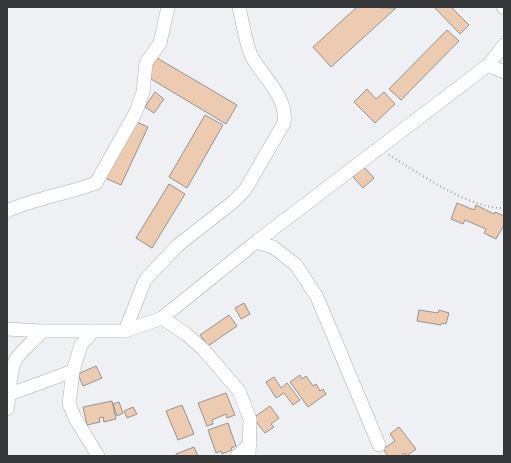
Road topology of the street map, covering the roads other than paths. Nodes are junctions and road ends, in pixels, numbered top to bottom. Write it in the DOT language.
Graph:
graph roads {
  1 [pos="168,7"];
  2 [pos="239,7"];
  3 [pos="504,45"];
  4 [pos="488,66"];
  5 [pos="504,72"];
  6 [pos="7,211"];
  7 [pos="256,242"];
  8 [pos="162,318"];
  9 [pos="7,329"];
  10 [pos="42,331"];
  11 [pos="93,331"];
  12 [pos="125,331"];
  13 [pos="73,371"];
  14 [pos="10,394"];
  15 [pos="7,409"];
  16 [pos="379,445"];
  17 [pos="250,450"];
  18 [pos="98,456"];
  19 [pos="237,456"];
  1 -- 6 [label="street"];
  2 -- 12 [label="street"];
  3 -- 4 [label="street"];
  4 -- 5 [label="street"];
  4 -- 7 [label="street"];
  7 -- 8 [label="street"];
  7 -- 16 [label="street"];
  8 -- 12 [label="street"];
  8 -- 17 [label="street"];
  9 -- 10 [label="street"];
  10 -- 11 [label="street"];
  10 -- 14 [label="street"];
  11 -- 12 [label="street"];
  11 -- 13 [label="street"];
  13 -- 14 [label="street"];
  13 -- 18 [label="street"];
  14 -- 15 [label="street"];
  17 -- 19 [label="street"];
}
